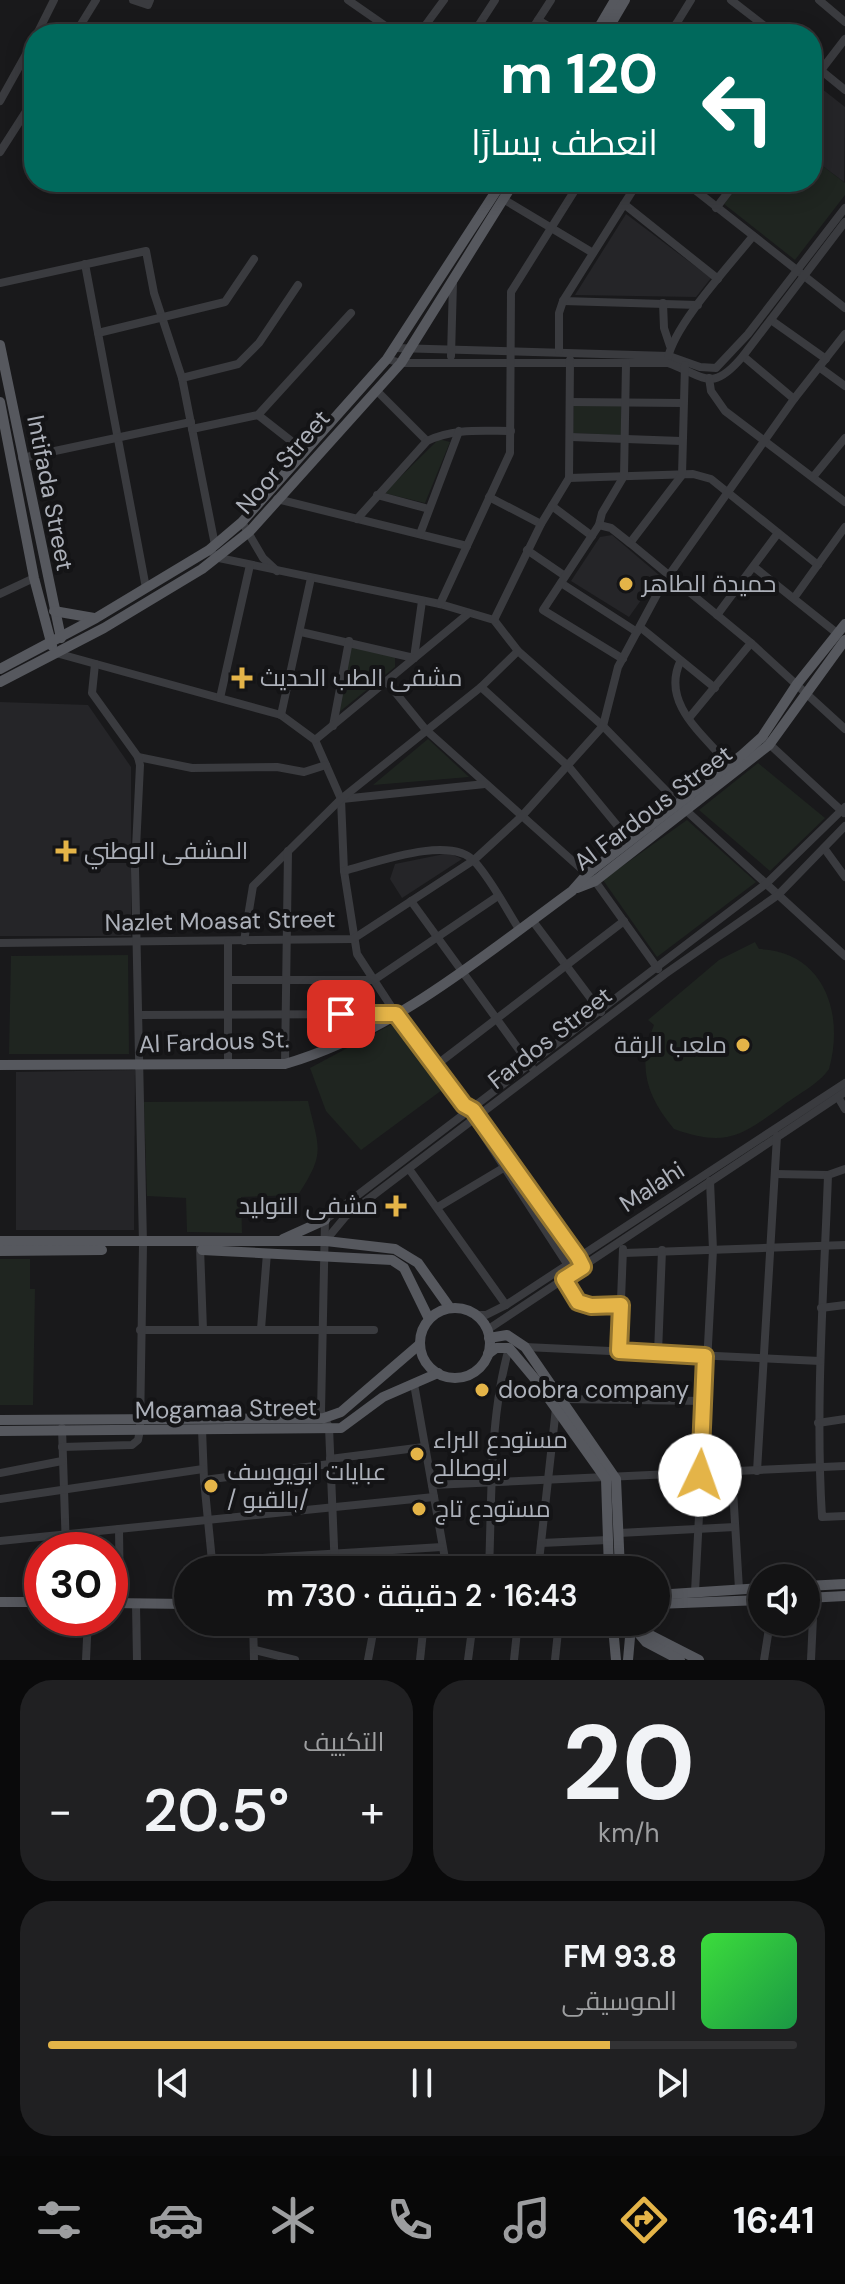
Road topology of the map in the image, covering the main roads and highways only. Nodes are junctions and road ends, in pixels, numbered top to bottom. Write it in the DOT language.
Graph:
graph roads {
  1 [pos="615,0"];
  2 [pos="625,0"];
  3 [pos="601,24"];
  4 [pos="611,24"];
  5 [pos="496,192"];
  6 [pos="508,192"];
  7 [pos="0,345"];
  8 [pos="0,402"];
  9 [pos="246,526"];
  10 [pos="54,611"];
  11 [pos="96,618"];
  12 [pos="843,633"];
  13 [pos="59,635"];
  14 [pos="48,641"];
  15 [pos="64,652"];
  16 [pos="0,669"];
  17 [pos="0,682"];
  18 [pos="766,741"];
  19 [pos="683,807"];
  20 [pos="591,877"];
  21 [pos="572,891"];
  22 [pos="0,1065"];
  23 [pos="325,1220"];
  24 [pos="0,1241"];
  25 [pos="274,1242"];
  26 [pos="142,1247"];
  27 [pos="200,1247"];
  28 [pos="0,1251"];
  29 [pos="450,1308"];
  30 [pos="429,1319"];
  31 [pos="488,1334"];
  32 [pos="420,1344"];
  33 [pos="488,1354"];
  34 [pos="438,1373"];
  35 [pos="539,1376"];
  36 [pos="0,1420"];
  37 [pos="326,1422"];
  38 [pos="140,1424"];
  39 [pos="0,1431"];
  40 [pos="611,1479"];
  41 [pos="609,1556"];
  42 [pos="620,1556"];
  43 [pos="845,1584"];
  44 [pos="820,1585"];
  45 [pos="748,1589"];
  46 [pos="670,1594"];
  47 [pos="845,1596"];
  48 [pos="820,1597"];
  49 [pos="748,1601"];
  50 [pos="0,1602"];
  51 [pos="24,1602"];
  52 [pos="670,1603"];
  53 [pos="128,1604"];
  54 [pos="174,1604"];
  55 [pos="612,1636"];
  56 [pos="632,1636"];
  57 [pos="642,1636"];
  58 [pos="652,1636"];
  59 [pos="616,1660"];
  60 [pos="628,1660"];
  61 [pos="680,1660"];
  62 [pos="699,1660"];
  1 -- 3 [label="main road"];
  2 -- 4 [label="main road"];
  5 -- 9 [label="main road, Noor Street"];
  6 -- 9 [label="main road, Noor Street"];
  7 -- 10 [label="main road, Intifada Street"];
  8 -- 14 [label="main road, Intifada Street"];
  9 -- 11 [label="main road, Noor Street"];
  9 -- 15 [label="main road, Noor Street"];
  10 -- 11 [label="main road"];
  10 -- 13 [label="main road, Intifada Street"];
  11 -- 13 [label="main road, Noor Street"];
  12 -- 18 [label="main road, Al Fardous Street"];
  12 -- 18 [label="main road, Al Fardous Street"];
  13 -- 14 [label="main road, Noor Street"];
  13 -- 15 [label="main road, Intifada Street"];
  14 -- 15 [label="main road, Intifada Street"];
  14 -- 16 [label="main road, Noor Street"];
  15 -- 17 [label="main road, Noor Street"];
  18 -- 19 [label="main road, Al Fardous Street"];
  18 -- 19 [label="main road, Al Fardous Street"];
  19 -- 20 [label="main road, Al Fardous Street"];
  19 -- 20 [label="main road, Al Fardous Street"];
  20 -- 21 [label="main road, Al Fardous Street"];
  21 -- 22 [label="main road, Al Fardous St."];
  23 -- 25 [label="main road"];
  24 -- 26 [label="main road"];
  25 -- 27 [label="main road"];
  25 -- 29 [label="main road"];
  26 -- 27 [label="main road"];
  26 -- 28 [label="main road"];
  27 -- 30 [label="main road"];
  29 -- 30 [label="main road"];
  29 -- 31 [label="main road"];
  30 -- 32 [label="main road"];
  31 -- 33 [label="main road"];
  31 -- 35 [label="main road"];
  32 -- 34 [label="main road"];
  32 -- 37 [label="main road, Mogamaa Street"];
  33 -- 34 [label="main road"];
  33 -- 35 [label="main road"];
  34 -- 37 [label="main road, Mogamaa Street"];
  35 -- 40 [label="main road"];
  36 -- 38 [label="main road, Mogamaa Street"];
  37 -- 38 [label="main road, Mogamaa Street"];
  37 -- 38 [label="main road, Mogamaa Street"];
  38 -- 39 [label="main road, Mogamaa Street"];
  40 -- 41 [label="main road"];
  40 -- 42 [label="main road"];
  43 -- 44 [label="main road"];
  45 -- 46 [label="main road"];
  47 -- 48 [label="main road"];
  49 -- 52 [label="main road"];
  50 -- 51 [label="main road"];
  53 -- 54 [label="main road"];
  55 -- 59 [label="main road"];
  56 -- 60 [label="main road"];
  57 -- 61 [label="main road"];
  58 -- 62 [label="main road"];
}
